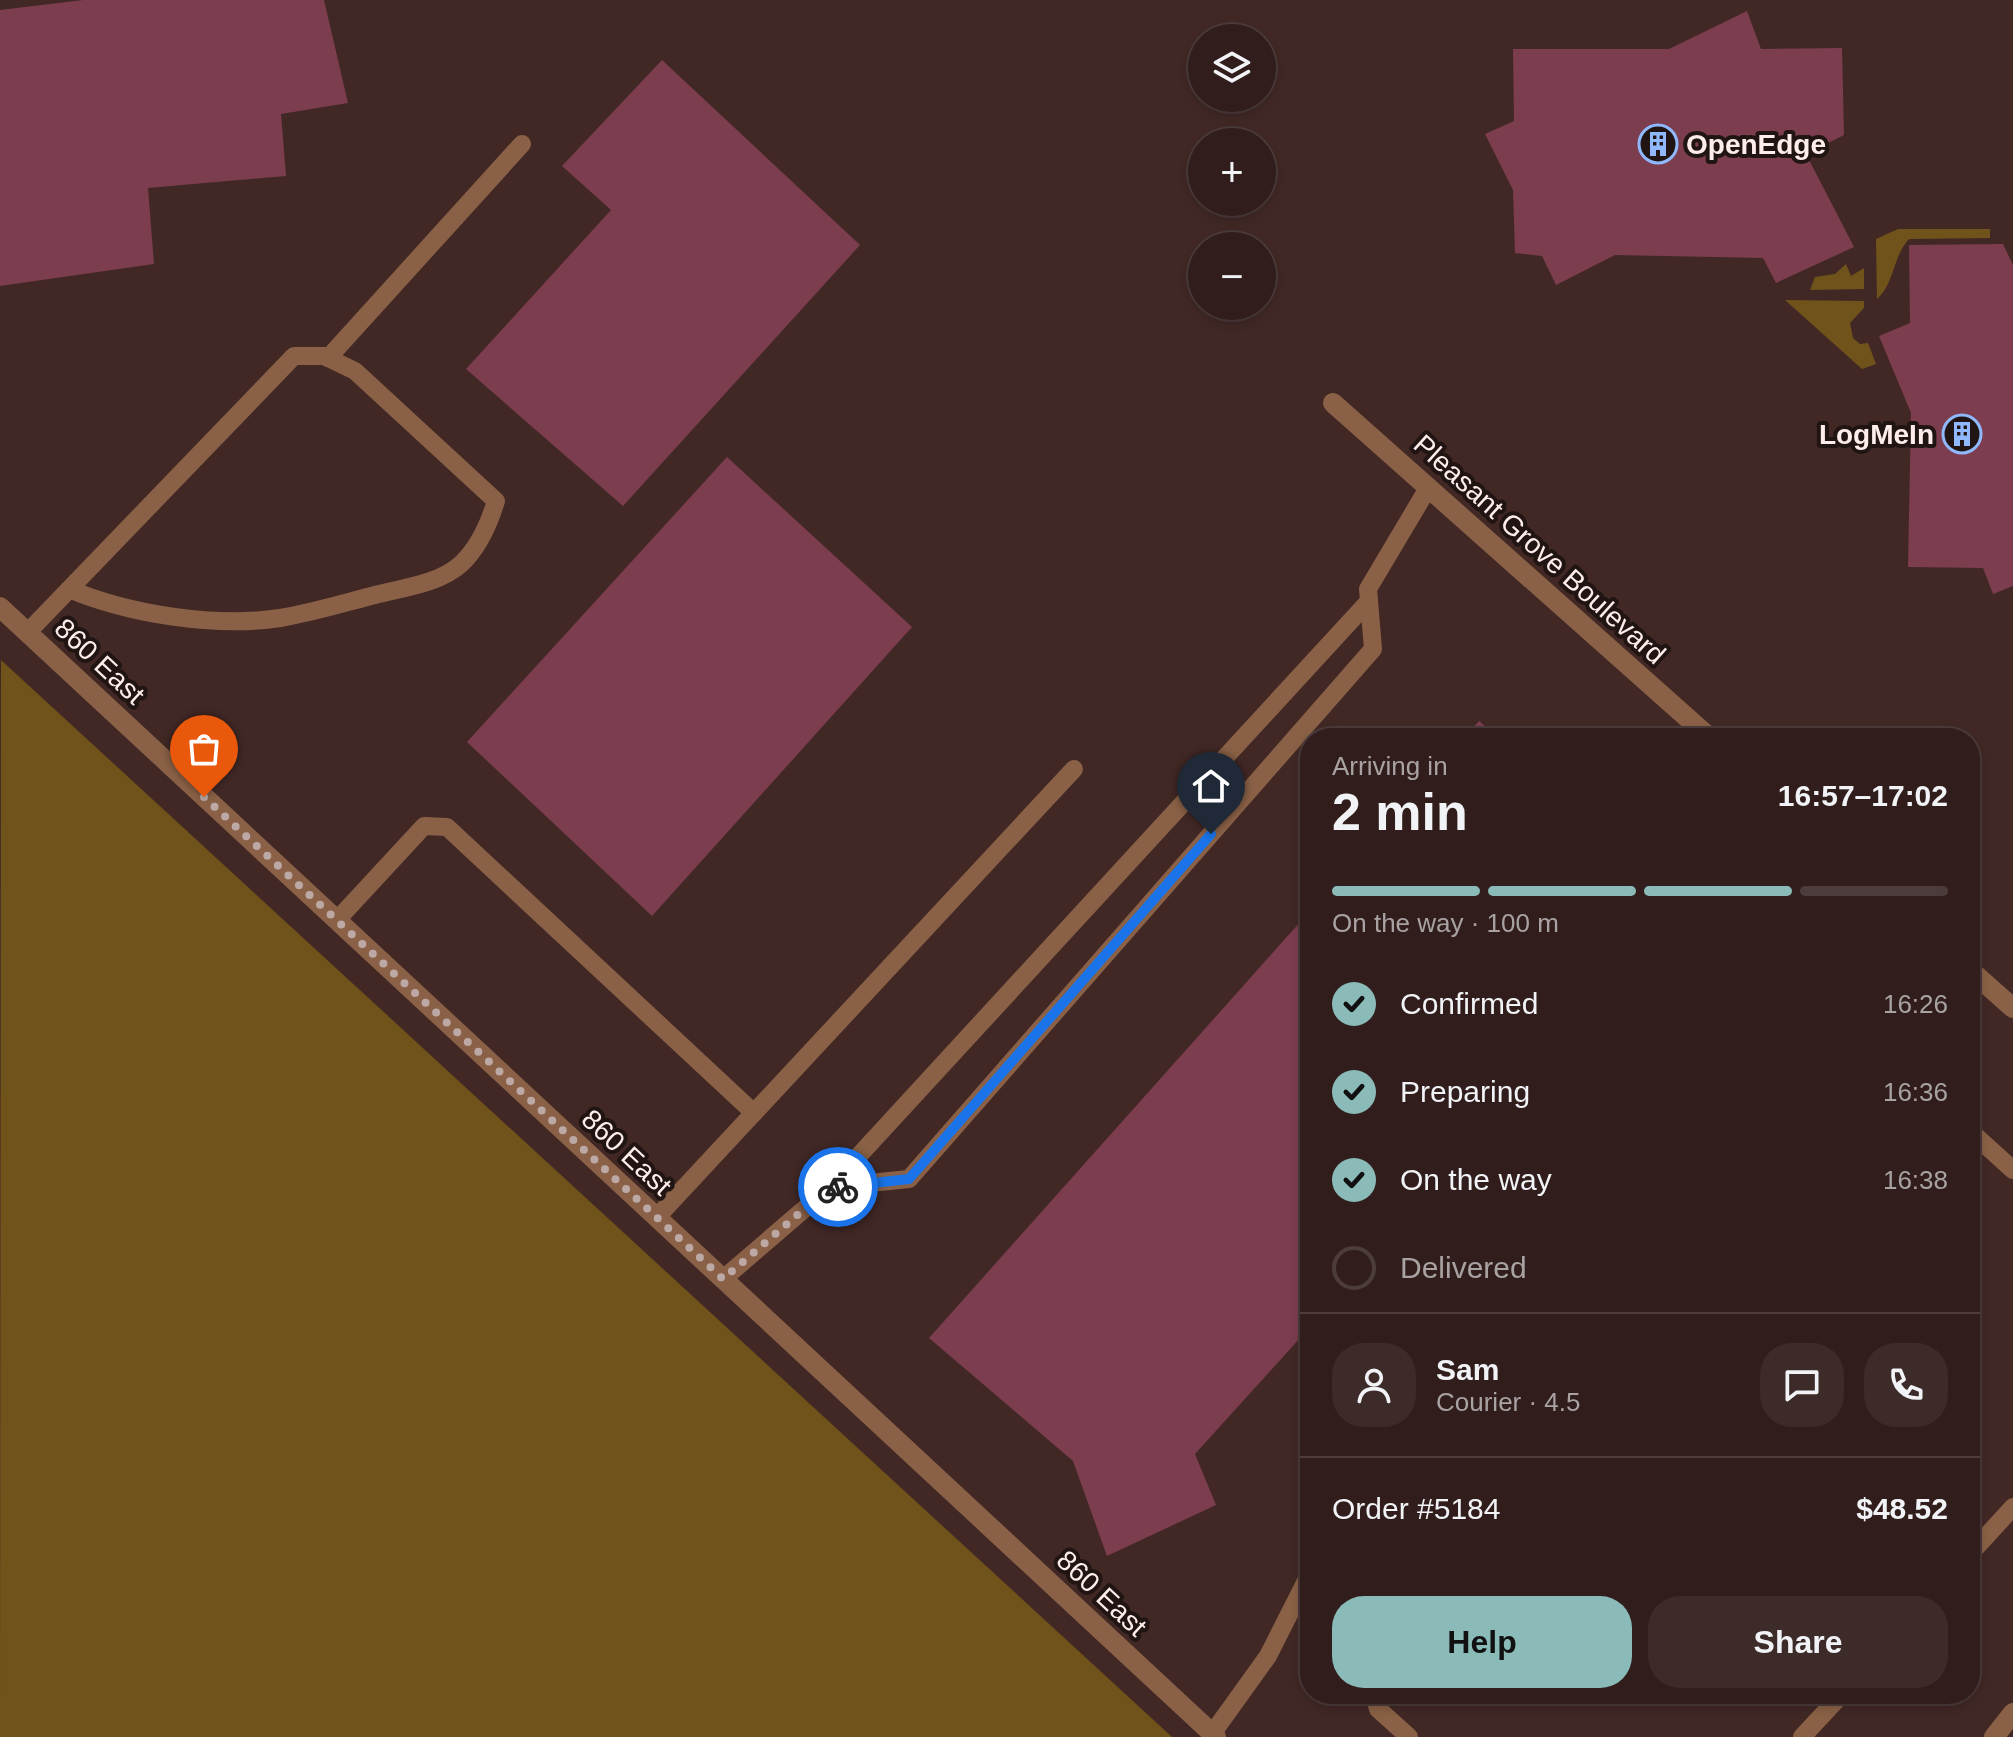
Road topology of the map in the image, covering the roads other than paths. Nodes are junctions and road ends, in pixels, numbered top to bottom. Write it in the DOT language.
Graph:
graph roads {
  1 [pos="522,144"];
  2 [pos="328,358"];
  3 [pos="1333,403"];
  4 [pos="1428,488"];
  5 [pos="69,589"];
  6 [pos="1369,601"];
  7 [pos="0,607"];
  8 [pos="27,633"];
  9 [pos="1304,728"];
  10 [pos="1699,728"];
  11 [pos="1300,732"];
  12 [pos="1074,769"];
  13 [pos="337,920"];
  14 [pos="1980,979"];
  15 [pos="2013,1008"];
  16 [pos="754,1113"];
  17 [pos="1980,1140"];
  18 [pos="2013,1170"];
  19 [pos="830,1187"];
  20 [pos="657,1217"];
  21 [pos="723,1279"];
  22 [pos="2013,1507"];
  23 [pos="1980,1543"];
  24 [pos="1300,1593"];
  25 [pos="1377,1704"];
  26 [pos="1833,1704"];
  27 [pos="2013,1713"];
  28 [pos="1214,1735"];
  29 [pos="1409,1737"];
  30 [pos="1802,1737"];
  31 [pos="1994,1737"];
  1 -- 2 [label="lane"];
  2 -- 5 [label="lane"];
  2 -- 5 [label="lane"];
  3 -- 4 [label="street, Pleasant Grove Boulevard"];
  4 -- 6 [label="lane"];
  4 -- 10 [label="street, Pleasant Grove Boulevard"];
  5 -- 8 [label="lane"];
  6 -- 9 [label="lane"];
  6 -- 19 [label="lane"];
  7 -- 8 [label="street, 860 East"];
  8 -- 13 [label="street, 860 East"];
  11 -- 19 [label="lane"];
  12 -- 16 [label="lane"];
  13 -- 16 [label="lane"];
  13 -- 20 [label="street, 860 East"];
  14 -- 15 [label="street"];
  16 -- 20 [label="lane"];
  17 -- 18 [label="lane"];
  19 -- 21 [label="lane"];
  20 -- 21 [label="street, 860 East"];
  21 -- 28 [label="street, 860 East"];
  22 -- 23 [label="lane"];
  24 -- 28 [label="lane"];
  25 -- 29 [label="lane"];
  26 -- 30 [label="lane"];
  27 -- 31 [label="street"];
}
